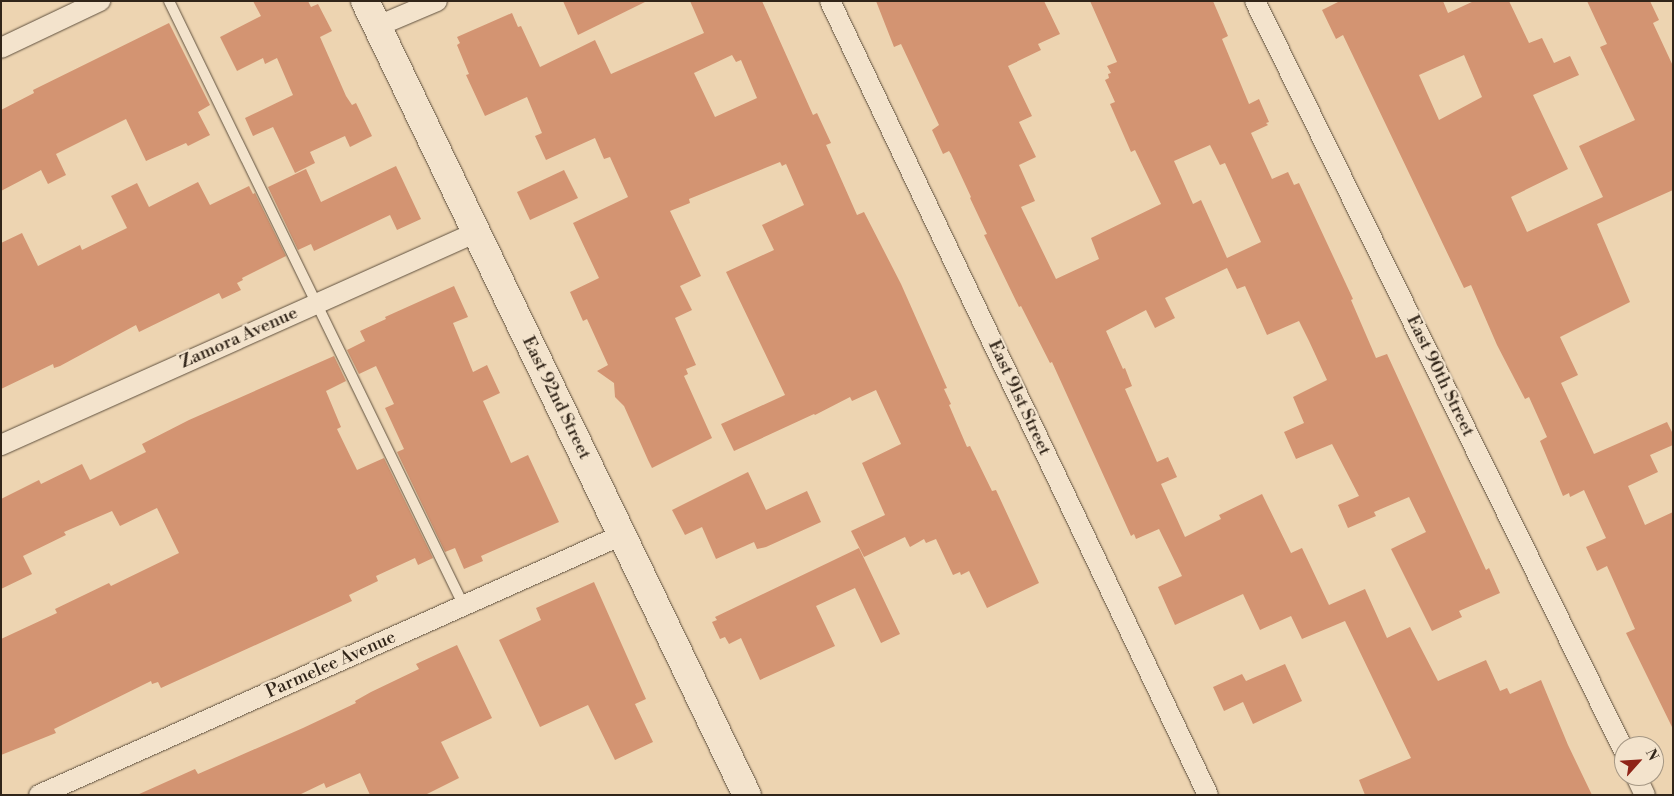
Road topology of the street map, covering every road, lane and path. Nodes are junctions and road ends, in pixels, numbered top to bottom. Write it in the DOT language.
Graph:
graph roads {
  1 [pos="100,1"];
  2 [pos="169,1"];
  3 [pos="365,1"];
  4 [pos="437,1"];
  5 [pos="830,1"];
  6 [pos="1255,1"];
  7 [pos="378,26"];
  8 [pos="1,48"];
  9 [pos="477,232"];
  10 [pos="317,304"];
  11 [pos="1,445"];
  12 [pos="622,535"];
  13 [pos="464,606"];
  14 [pos="1617,736"];
  15 [pos="39,795"];
  16 [pos="747,795"];
  17 [pos="1208,795"];
  1 -- 8 [label="street"];
  2 -- 10 [label="lane"];
  3 -- 7 [label="street, East 92nd Street"];
  4 -- 7 [label="street"];
  5 -- 17 [label="street, East 91st Street"];
  6 -- 14 [label="street, East 90th Street"];
  7 -- 9 [label="street, East 92nd Street"];
  9 -- 10 [label="street, Zamora Avenue"];
  9 -- 12 [label="street, East 92nd Street"];
  10 -- 11 [label="street, Zamora Avenue"];
  10 -- 13 [label="lane"];
  12 -- 13 [label="street, Parmelee Avenue"];
  12 -- 16 [label="street, East 92nd Street"];
  13 -- 15 [label="street, Parmelee Avenue"];
}
